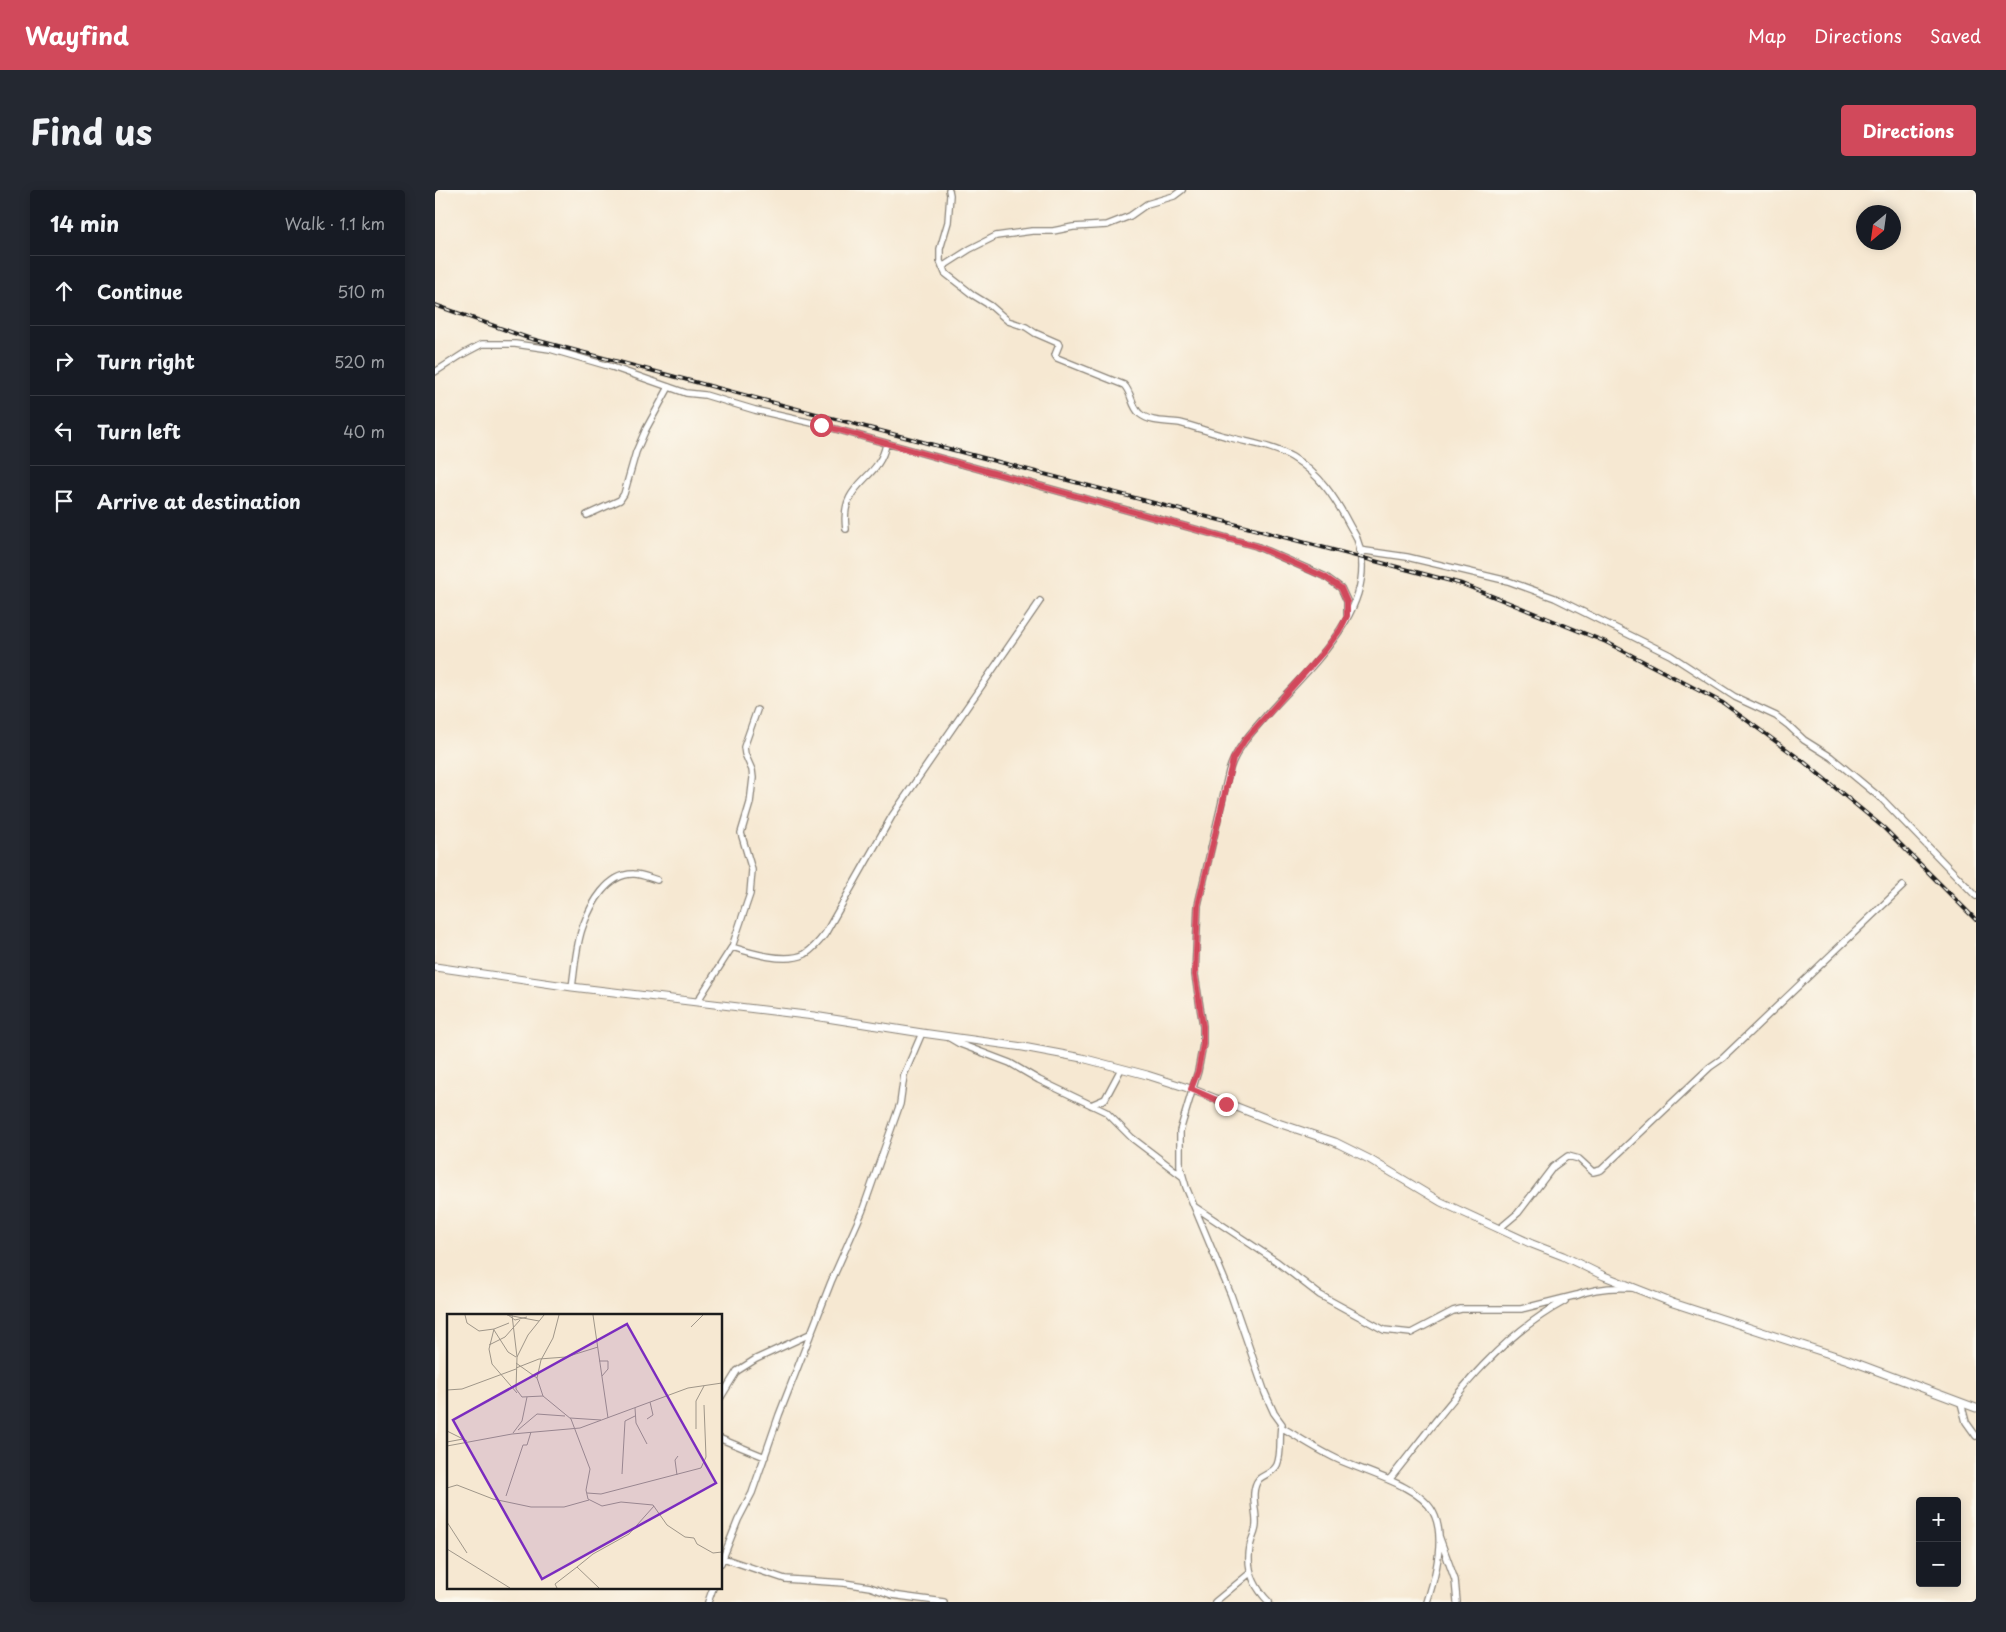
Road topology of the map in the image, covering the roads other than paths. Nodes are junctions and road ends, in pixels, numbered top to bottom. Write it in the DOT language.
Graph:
graph roads {
  1 [pos="949,190"];
  2 [pos="1182,190"];
  3 [pos="942,267"];
  4 [pos="435,372"];
  5 [pos="669,387"];
  6 [pos="886,444"];
  7 [pos="587,515"];
  8 [pos="846,530"];
  9 [pos="1359,550"];
  10 [pos="1040,601"];
  11 [pos="1347,616"];
  12 [pos="757,710"];
  13 [pos="657,880"];
  14 [pos="1903,886"];
  15 [pos="1976,896"];
  16 [pos="732,947"];
  17 [pos="435,967"];
  18 [pos="572,987"];
  19 [pos="697,1002"];
  20 [pos="921,1034"];
  21 [pos="948,1037"];
  22 [pos="1121,1068"];
  23 [pos="1191,1089"];
  24 [pos="1091,1105"];
  25 [pos="1183,1176"];
  26 [pos="1195,1207"];
  27 [pos="1499,1229"];
  28 [pos="1635,1288"];
  29 [pos="1577,1295"];
  30 [pos="812,1333"];
  31 [pos="723,1394"];
  32 [pos="1961,1403"];
  33 [pos="1976,1408"];
  34 [pos="1281,1427"];
  35 [pos="1975,1434"];
  36 [pos="723,1440"];
  37 [pos="765,1457"];
  38 [pos="1389,1480"];
  39 [pos="1438,1534"];
  40 [pos="723,1559"];
  41 [pos="723,1561"];
  42 [pos="1250,1573"];
  43 [pos="712,1590"];
  44 [pos="708,1602"];
  45 [pos="944,1602"];
  46 [pos="1215,1602"];
  47 [pos="1269,1602"];
  48 [pos="1427,1602"];
  49 [pos="1457,1602"];
  1 -- 3 [label="street"];
  2 -- 3 [label="street"];
  3 -- 9 [label="street"];
  4 -- 5 [label="street"];
  5 -- 6 [label="street"];
  5 -- 7 [label="street"];
  6 -- 8 [label="street"];
  6 -- 11 [label="street"];
  9 -- 11 [label="street"];
  9 -- 15 [label="street"];
  10 -- 16 [label="street"];
  11 -- 23 [label="street"];
  12 -- 16 [label="street"];
  13 -- 18 [label="street"];
  14 -- 27 [label="street"];
  16 -- 19 [label="street"];
  17 -- 18 [label="street"];
  18 -- 19 [label="street"];
  19 -- 20 [label="street"];
  20 -- 21 [label="street"];
  20 -- 30 [label="street"];
  21 -- 22 [label="street"];
  21 -- 24 [label="street"];
  22 -- 23 [label="street"];
  22 -- 24 [label="street"];
  23 -- 25 [label="street"];
  23 -- 27 [label="street"];
  24 -- 25 [label="street"];
  25 -- 26 [label="street"];
  26 -- 29 [label="street"];
  26 -- 34 [label="street"];
  27 -- 28 [label="street"];
  28 -- 29 [label="street"];
  28 -- 32 [label="street"];
  29 -- 38 [label="street"];
  30 -- 31 [label="street"];
  30 -- 37 [label="street"];
  32 -- 33 [label="street"];
  32 -- 35 [label="street"];
  34 -- 38 [label="street"];
  34 -- 42 [label="street"];
  36 -- 37 [label="street"];
  37 -- 40 [label="street"];
  38 -- 39 [label="street"];
  39 -- 48 [label="street"];
  39 -- 49 [label="street"];
  41 -- 45 [label="street"];
  42 -- 46 [label="street"];
  42 -- 47 [label="street"];
  43 -- 44 [label="street"];
}
